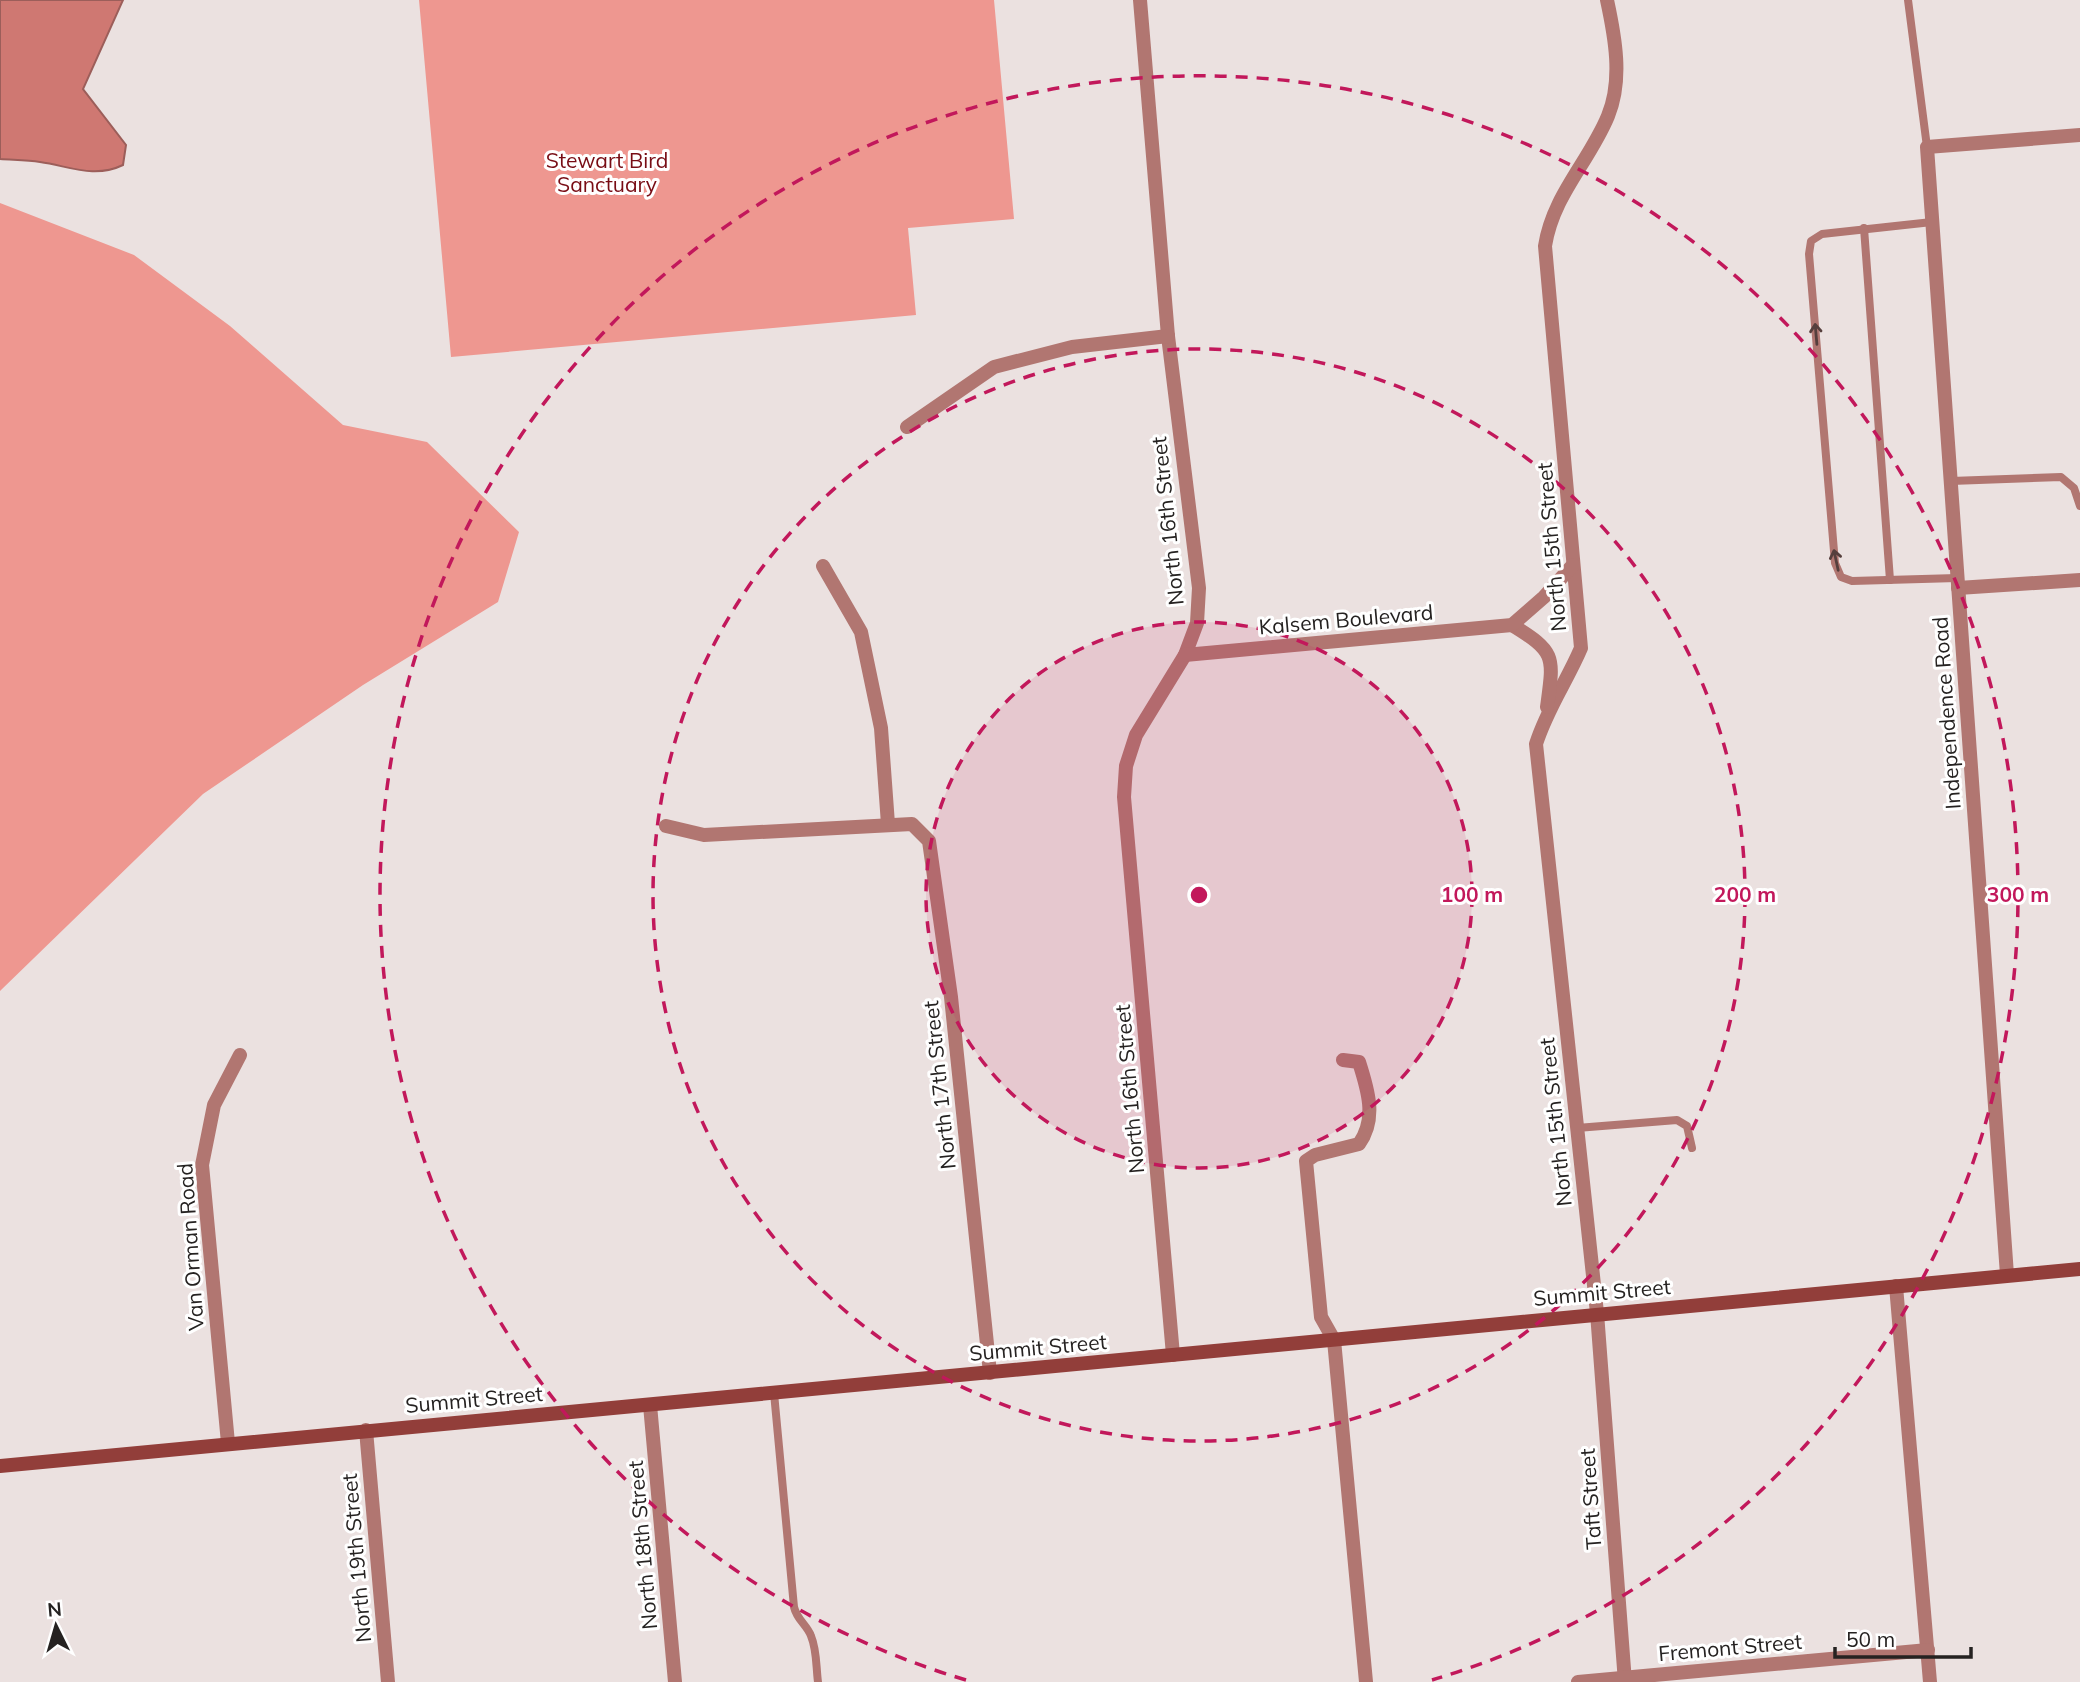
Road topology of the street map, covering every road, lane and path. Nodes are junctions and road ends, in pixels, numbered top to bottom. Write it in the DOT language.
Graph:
graph roads {
  1 [pos="1140,0"];
  2 [pos="1607,0"];
  3 [pos="1908,0"];
  4 [pos="2080,135"];
  5 [pos="1927,147"];
  6 [pos="1932,222"];
  7 [pos="1864,228"];
  8 [pos="1168,336"];
  9 [pos="907,427"];
  10 [pos="1951,481"];
  11 [pos="2080,506"];
  12 [pos="1573,565"];
  13 [pos="823,566"];
  14 [pos="1891,580"];
  15 [pos="2080,580"];
  16 [pos="1958,583"];
  17 [pos="1511,625"];
  18 [pos="1185,655"];
  19 [pos="1546,711"];
  20 [pos="888,824"];
  21 [pos="666,825"];
  22 [pos="240,1055"];
  23 [pos="1343,1060"];
  24 [pos="1577,1128"];
  25 [pos="1692,1148"];
  26 [pos="2080,1269"];
  27 [pos="2007,1275"];
  28 [pos="1896,1286"];
  29 [pos="1597,1313"];
  30 [pos="1334,1340"];
  31 [pos="1173,1356"];
  32 [pos="990,1373"];
  33 [pos="774,1393"];
  34 [pos="650,1405"];
  35 [pos="366,1430"];
  36 [pos="228,1443"];
  37 [pos="0,1466"];
  38 [pos="1928,1650"];
  39 [pos="1625,1680"];
  40 [pos="388,1682"];
  41 [pos="675,1682"];
  42 [pos="818,1682"];
  43 [pos="1366,1682"];
  44 [pos="1578,1682"];
  45 [pos="1930,1682"];
  1 -- 8 [label="street, North 16th Street"];
  2 -- 12 [label="street, North 15th Street"];
  3 -- 5 [label="lane"];
  4 -- 5 [label="street"];
  5 -- 6 [label="street, Independence Road"];
  6 -- 7 [label="lane"];
  6 -- 10 [label="street, Independence Road"];
  7 -- 14 [label="lane"];
  14 -- 7 [label="lane, one-way"];
  8 -- 9 [label="street"];
  8 -- 18 [label="street, North 16th Street"];
  10 -- 11 [label="lane"];
  10 -- 16 [label="street, Independence Road"];
  12 -- 17 [label="street"];
  12 -- 19 [label="street, North 15th Street"];
  13 -- 20 [label="street"];
  14 -- 16 [label="lane"];
  15 -- 16 [label="street"];
  16 -- 27 [label="street, Independence Road"];
  17 -- 18 [label="street, Kalsem Boulevard"];
  17 -- 19 [label="street"];
  18 -- 31 [label="street, North 16th Street"];
  19 -- 24 [label="street, North 15th Street"];
  20 -- 21 [label="street, North 17th Street"];
  20 -- 32 [label="street, North 17th Street"];
  22 -- 36 [label="street, Van Orman Road"];
  23 -- 30 [label="street"];
  24 -- 25 [label="lane"];
  24 -- 29 [label="street, North 15th Street"];
  26 -- 27 [label="main road, Summit Street"];
  27 -- 28 [label="main road, Summit Street"];
  28 -- 29 [label="main road, Summit Street"];
  28 -- 38 [label="street"];
  29 -- 30 [label="main road, Summit Street"];
  29 -- 39 [label="street, Taft Street"];
  30 -- 31 [label="main road, Summit Street"];
  30 -- 43 [label="street"];
  31 -- 32 [label="main road, Summit Street"];
  32 -- 33 [label="main road, Summit Street"];
  33 -- 34 [label="main road, Summit Street"];
  33 -- 42 [label="lane"];
  34 -- 35 [label="main road, Summit Street"];
  34 -- 41 [label="street, North 18th Street"];
  35 -- 36 [label="main road, Summit Street"];
  35 -- 40 [label="street, North 19th Street"];
  36 -- 37 [label="main road, Summit Street"];
  38 -- 39 [label="street, Fremont Street"];
  38 -- 45 [label="street"];
  39 -- 44 [label="street, Fremont Street"];
}
